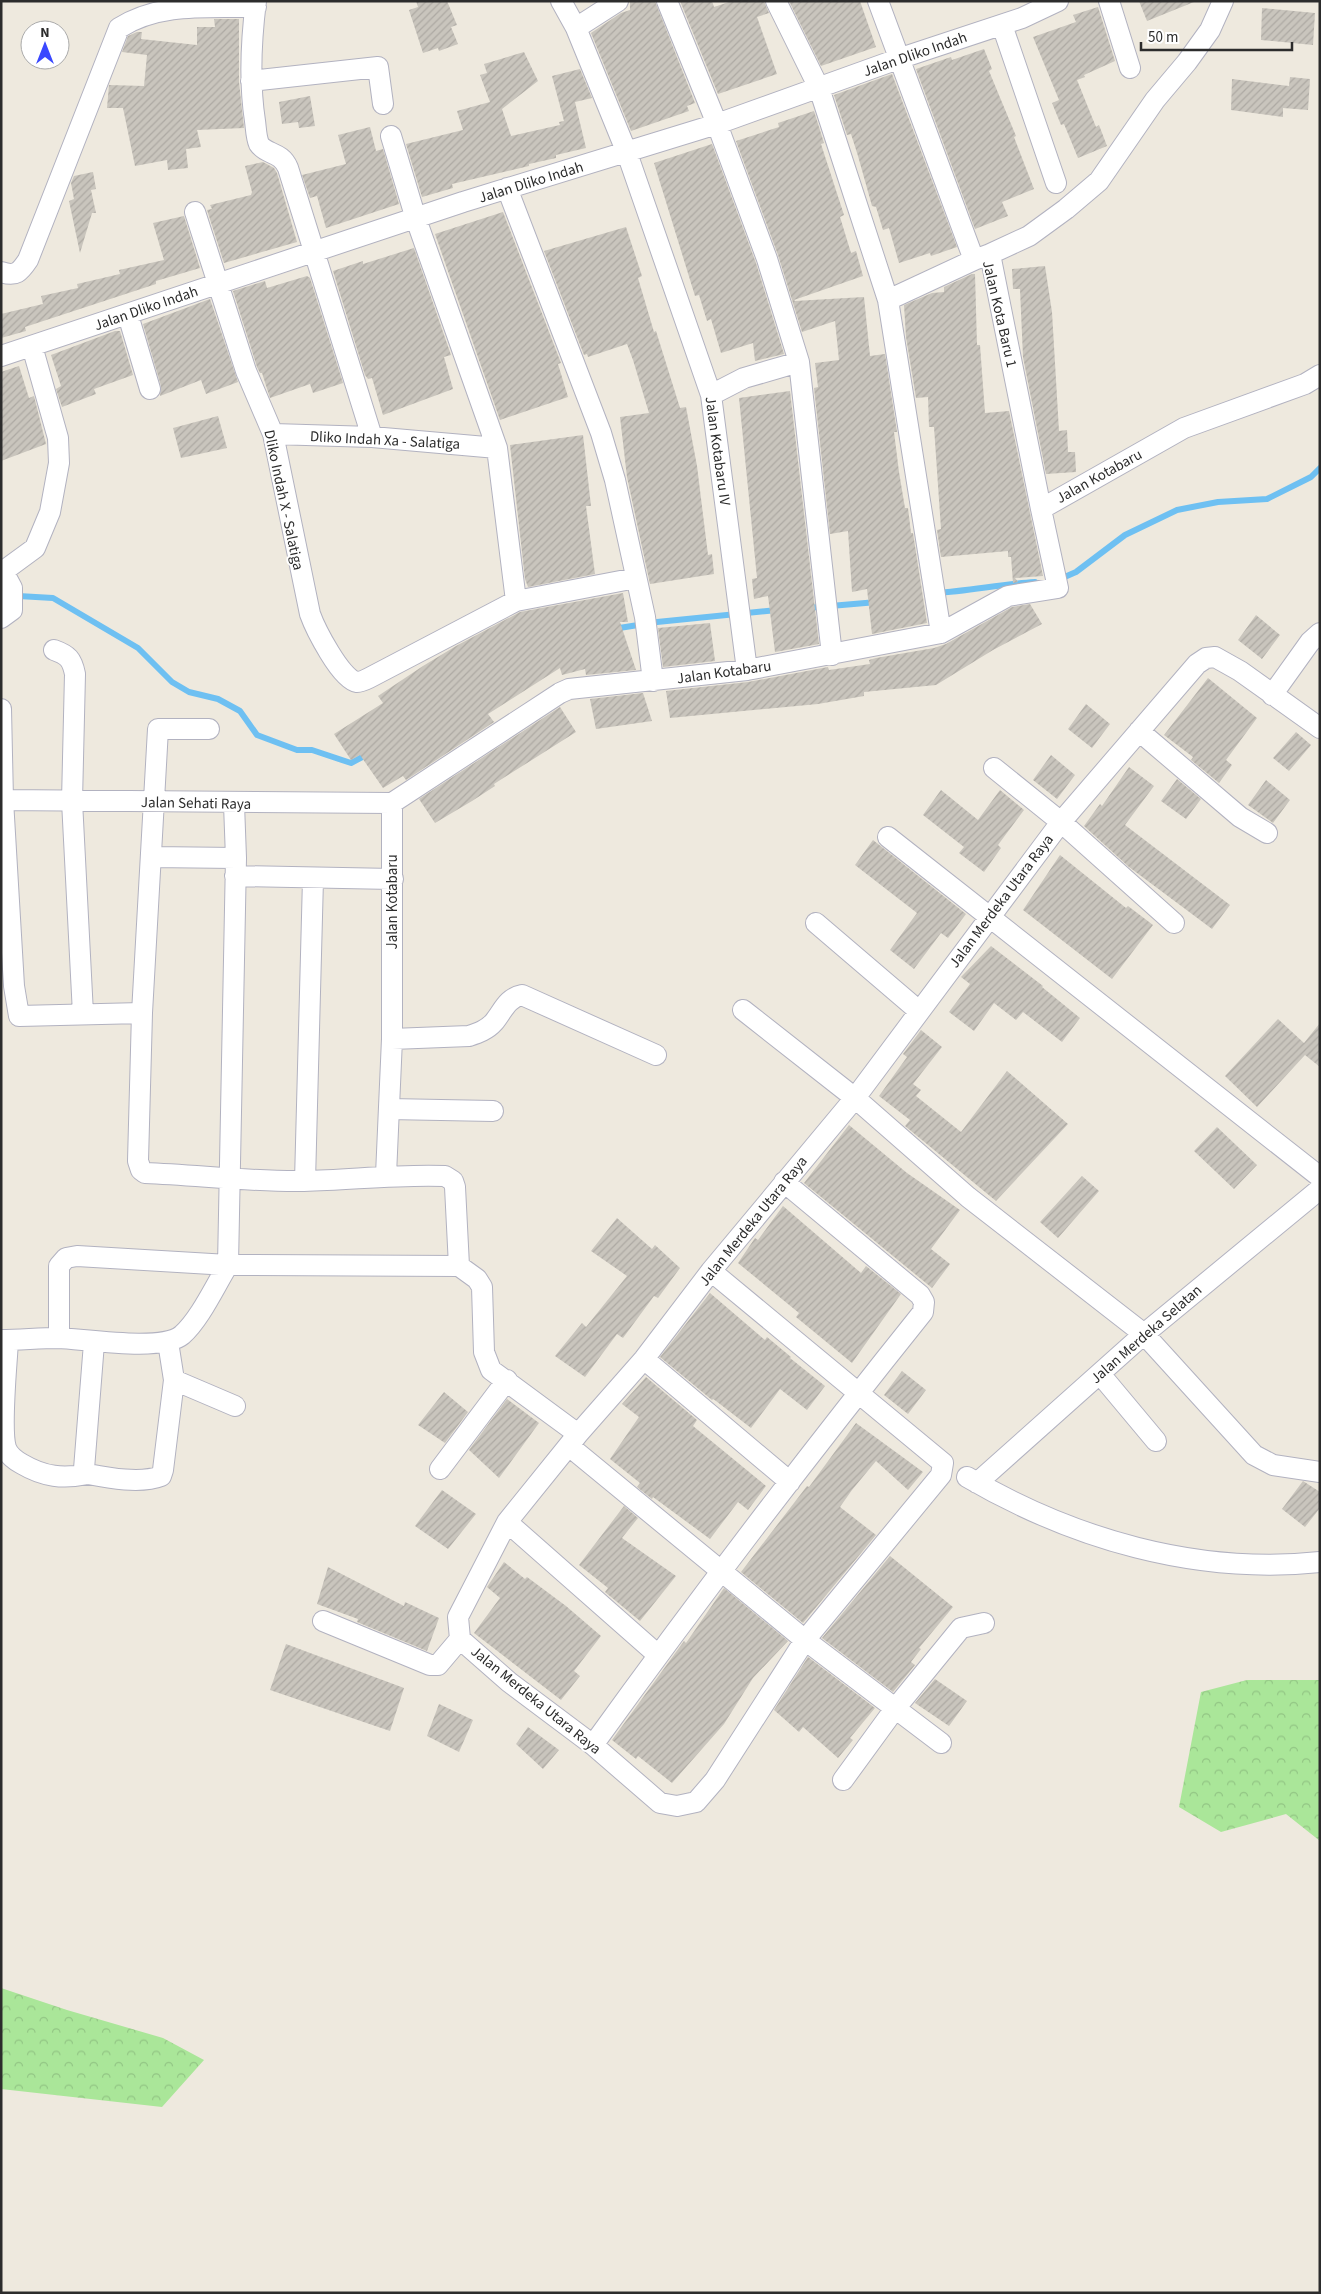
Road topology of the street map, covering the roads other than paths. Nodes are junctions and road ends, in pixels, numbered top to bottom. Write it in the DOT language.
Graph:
graph roads {
  1 [pos="561,1"];
  2 [pos="618,1"];
  3 [pos="667,1"];
  4 [pos="776,1"];
  5 [pos="878,1"];
  6 [pos="1058,1"];
  7 [pos="1108,1"];
  8 [pos="1223,1"];
  9 [pos="256,4"];
  10 [pos="1021,10"];
  11 [pos="1002,25"];
  12 [pos="576,28"];
  13 [pos="898,59"];
  14 [pos="1130,68"];
  15 [pos="251,81"];
  16 [pos="819,88"];
  17 [pos="383,104"];
  18 [pos="717,124"];
  19 [pos="391,136"];
  20 [pos="627,154"];
  21 [pos="1056,183"];
  22 [pos="507,188"];
  23 [pos="195,212"];
  24 [pos="416,219"];
  25 [pos="315,253"];
  26 [pos="982,257"];
  27 [pos="1,272"];
  28 [pos="218,284"];
  29 [pos="888,300"];
  30 [pos="128,315"];
  31 [pos="32,346"];
  32 [pos="1,356"];
  33 [pos="799,362"];
  34 [pos="1320,374"];
  35 [pos="150,389"];
  36 [pos="711,395"];
  37 [pos="273,434"];
  38 [pos="372,436"];
  39 [pos="497,448"];
  40 [pos="1041,509"];
  41 [pos="6,578"];
  42 [pos="636,578"];
  43 [pos="516,601"];
  44 [pos="7,614"];
  45 [pos="941,633"];
  46 [pos="1320,633"];
  47 [pos="54,650"];
  48 [pos="832,655"];
  49 [pos="747,670"];
  50 [pos="653,681"];
  51 [pos="1272,696"];
  52 [pos="1,709"];
  53 [pos="1320,728"];
  54 [pos="210,729"];
  55 [pos="1139,731"];
  56 [pos="994,768"];
  57 [pos="2,800"];
  58 [pos="72,801"];
  59 [pos="155,802"];
  60 [pos="392,803"];
  61 [pos="234,804"];
  62 [pos="1061,822"];
  63 [pos="1267,833"];
  64 [pos="888,837"];
  65 [pos="152,857"];
  66 [pos="235,867"];
  67 [pos="313,879"];
  68 [pos="393,879"];
  69 [pos="990,917"];
  70 [pos="816,923"];
  71 [pos="1174,923"];
  72 [pos="743,1010"];
  73 [pos="919,1011"];
  74 [pos="142,1013"];
  75 [pos="83,1014"];
  76 [pos="392,1039"];
  77 [pos="656,1055"];
  78 [pos="856,1098"];
  79 [pos="389,1109"];
  80 [pos="493,1110"];
  81 [pos="386,1175"];
  82 [pos="1320,1177"];
  83 [pos="228,1179"];
  84 [pos="305,1181"];
  85 [pos="784,1182"];
  86 [pos="1320,1188"];
  87 [pos="228,1265"];
  88 [pos="459,1266"];
  89 [pos="711,1271"];
  90 [pos="1144,1334"];
  91 [pos="59,1338"];
  92 [pos="5,1340"];
  93 [pos="168,1342"];
  94 [pos="94,1343"];
  95 [pos="644,1360"];
  96 [pos="1100,1374"];
  97 [pos="174,1380"];
  98 [pos="507,1380"];
  99 [pos="859,1392"];
  100 [pos="235,1406"];
  101 [pos="3,1418"];
  102 [pos="574,1440"];
  103 [pos="1156,1441"];
  104 [pos="440,1470"];
  105 [pos="1320,1472"];
  106 [pos="88,1474"];
  107 [pos="961,1474"];
  108 [pos="790,1482"];
  109 [pos="507,1522"];
  110 [pos="1320,1562"];
  111 [pos="723,1571"];
  112 [pos="323,1621"];
  113 [pos="984,1623"];
  114 [pos="460,1638"];
  115 [pos="805,1640"];
  116 [pos="658,1655"];
  117 [pos="894,1710"];
  118 [pos="940,1743"];
  119 [pos="593,1745"];
  120 [pos="843,1780"];
  1 -- 12 [label="street, Jalan Kotabaru IV"];
  2 -- 12 [label="street"];
  3 -- 18 [label="street"];
  4 -- 16 [label="street"];
  5 -- 13 [label="street, Jalan Kota Baru 1"];
  6 -- 10 [label="street, Jalan Dliko Indah"];
  7 -- 14 [label="street"];
  8 -- 26 [label="street"];
  9 -- 15 [label="street"];
  9 -- 27 [label="street"];
  10 -- 11 [label="street, Jalan Dliko Indah"];
  11 -- 13 [label="street, Jalan Dliko Indah"];
  11 -- 21 [label="street"];
  12 -- 20 [label="street, Jalan Kotabaru IV"];
  13 -- 16 [label="street, Jalan Dliko Indah"];
  13 -- 26 [label="street, Jalan Kota Baru 1"];
  15 -- 17 [label="street"];
  15 -- 25 [label="street"];
  16 -- 18 [label="street, Jalan Dliko Indah"];
  16 -- 29 [label="street"];
  18 -- 20 [label="street, Jalan Dliko Indah"];
  18 -- 33 [label="street"];
  19 -- 24 [label="street"];
  20 -- 22 [label="street, Jalan Dliko Indah"];
  20 -- 36 [label="street, Jalan Kotabaru IV"];
  22 -- 24 [label="street, Jalan Dliko Indah"];
  22 -- 42 [label="street"];
  23 -- 28 [label="street, Dliko Indah X - Salatiga"];
  24 -- 25 [label="street, Jalan Dliko Indah"];
  24 -- 39 [label="street"];
  25 -- 28 [label="street, Jalan Dliko Indah"];
  25 -- 38 [label="street"];
  26 -- 29 [label="street"];
  26 -- 40 [label="street, Jalan Kota Baru 1"];
  28 -- 30 [label="street, Jalan Dliko Indah"];
  28 -- 37 [label="street, Dliko Indah X - Salatiga"];
  29 -- 45 [label="street"];
  30 -- 31 [label="street, Jalan Dliko Indah"];
  30 -- 35 [label="street"];
  31 -- 32 [label="street, Jalan Dliko Indah"];
  31 -- 41 [label="street"];
  33 -- 36 [label="street"];
  33 -- 48 [label="street"];
  34 -- 40 [label="street, Jalan Kotabaru"];
  36 -- 49 [label="street, Jalan Kotabaru IV"];
  37 -- 38 [label="street, Dliko Indah Xa - Salatiga"];
  37 -- 43 [label="street, Dliko Indah X - Salatiga"];
  38 -- 39 [label="street, Dliko Indah Xa - Salatiga"];
  39 -- 43 [label="street"];
  40 -- 45 [label="street, Jalan Kotabaru"];
  41 -- 44 [label="street"];
  42 -- 43 [label="street"];
  42 -- 50 [label="street"];
  45 -- 48 [label="street, Jalan Kotabaru"];
  46 -- 51 [label="street"];
  47 -- 58 [label="street"];
  48 -- 49 [label="street, Jalan Kotabaru"];
  49 -- 50 [label="street, Jalan Kotabaru"];
  50 -- 60 [label="street, Jalan Kotabaru"];
  51 -- 53 [label="street, Jalan Merdeka Utara Raya"];
  51 -- 55 [label="street, Jalan Merdeka Utara Raya"];
  52 -- 57 [label="street"];
  54 -- 59 [label="street"];
  55 -- 62 [label="street, Jalan Merdeka Utara Raya"];
  55 -- 63 [label="street"];
  56 -- 62 [label="street"];
  57 -- 58 [label="street, Jalan Sehati Raya"];
  57 -- 75 [label="street"];
  58 -- 59 [label="street, Jalan Sehati Raya"];
  58 -- 75 [label="street"];
  59 -- 61 [label="street, Jalan Sehati Raya"];
  59 -- 65 [label="street"];
  60 -- 61 [label="street, Jalan Sehati Raya"];
  60 -- 68 [label="street, Jalan Kotabaru"];
  61 -- 66 [label="street"];
  62 -- 69 [label="street, Jalan Merdeka Utara Raya"];
  62 -- 71 [label="street"];
  64 -- 69 [label="street"];
  65 -- 66 [label="street"];
  65 -- 74 [label="street"];
  66 -- 67 [label="street"];
  66 -- 83 [label="street"];
  67 -- 68 [label="street"];
  67 -- 84 [label="street"];
  68 -- 76 [label="street, Jalan Kotabaru"];
  69 -- 73 [label="street, Jalan Merdeka Utara Raya"];
  69 -- 82 [label="street"];
  70 -- 73 [label="street"];
  72 -- 78 [label="street"];
  73 -- 78 [label="street, Jalan Merdeka Utara Raya"];
  74 -- 75 [label="street"];
  74 -- 83 [label="street"];
  76 -- 77 [label="street"];
  76 -- 79 [label="street, Jalan Kotabaru"];
  78 -- 85 [label="street, Jalan Merdeka Utara Raya"];
  78 -- 90 [label="street"];
  79 -- 80 [label="street"];
  79 -- 81 [label="street, Jalan Kotabaru"];
  81 -- 84 [label="street"];
  81 -- 88 [label="street"];
  83 -- 84 [label="street"];
  83 -- 87 [label="street"];
  85 -- 89 [label="street, Jalan Merdeka Utara Raya"];
  85 -- 99 [label="street"];
  86 -- 90 [label="street, Jalan Merdeka Selatan"];
  87 -- 88 [label="street"];
  87 -- 91 [label="street"];
  87 -- 93 [label="street"];
  88 -- 98 [label="street"];
  89 -- 95 [label="street, Jalan Merdeka Utara Raya"];
  89 -- 99 [label="street"];
  90 -- 96 [label="street, Jalan Merdeka Selatan"];
  90 -- 105 [label="street"];
  91 -- 92 [label="street"];
  91 -- 94 [label="street"];
  92 -- 101 [label="street"];
  93 -- 94 [label="street"];
  93 -- 97 [label="street"];
  94 -- 106 [label="street"];
  95 -- 102 [label="street, Jalan Merdeka Utara Raya"];
  95 -- 108 [label="street"];
  96 -- 103 [label="street"];
  96 -- 107 [label="street, Jalan Merdeka Selatan"];
  97 -- 100 [label="street"];
  97 -- 106 [label="street"];
  98 -- 102 [label="street"];
  98 -- 104 [label="street"];
  99 -- 107 [label="street"];
  99 -- 108 [label="street"];
  101 -- 106 [label="street"];
  102 -- 109 [label="street, Jalan Merdeka Utara Raya"];
  102 -- 111 [label="street"];
  107 -- 110 [label="street"];
  107 -- 115 [label="street, Jalan Merdeka Utara Raya"];
  108 -- 111 [label="street"];
  109 -- 114 [label="street, Jalan Merdeka Utara Raya"];
  109 -- 116 [label="street"];
  111 -- 115 [label="street"];
  111 -- 116 [label="street"];
  112 -- 114 [label="street"];
  113 -- 117 [label="street"];
  114 -- 119 [label="street, Jalan Merdeka Utara Raya"];
  115 -- 117 [label="street"];
  115 -- 119 [label="street, Jalan Merdeka Utara Raya"];
  116 -- 119 [label="street"];
  117 -- 118 [label="street"];
  117 -- 120 [label="street"];
}
